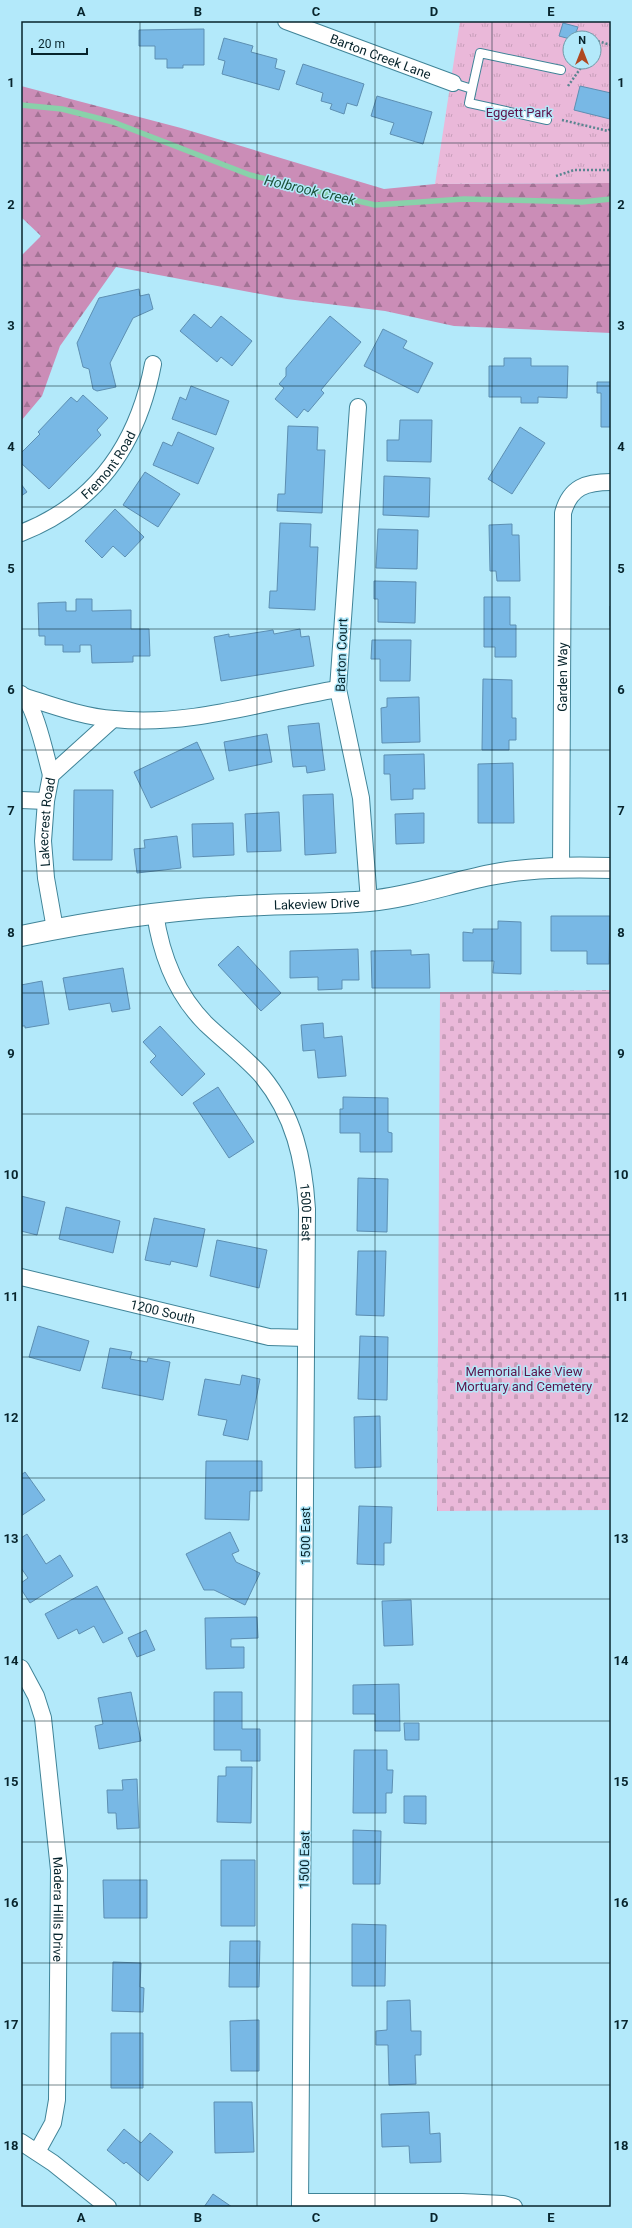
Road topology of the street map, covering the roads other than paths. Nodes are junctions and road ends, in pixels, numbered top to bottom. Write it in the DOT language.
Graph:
graph roads {
  1 [pos="286,21"];
  2 [pos="561,70"];
  3 [pos="453,83"];
  4 [pos="472,89"];
  5 [pos="547,120"];
  6 [pos="153,364"];
  7 [pos="358,407"];
  8 [pos="611,482"];
  9 [pos="21,532"];
  10 [pos="338,689"];
  11 [pos="23,696"];
  12 [pos="113,719"];
  13 [pos="51,775"];
  14 [pos="21,800"];
  15 [pos="46,801"];
  16 [pos="561,868"];
  17 [pos="611,868"];
  18 [pos="369,901"];
  19 [pos="155,913"];
  20 [pos="55,929"];
  21 [pos="21,936"];
  22 [pos="21,1277"];
  23 [pos="306,1338"];
  24 [pos="21,1668"];
  25 [pos="21,2142"];
  26 [pos="37,2152"];
  27 [pos="300,2204"];
  28 [pos="108,2207"];
  29 [pos="514,2207"];
  1 -- 3 [label="street, Barton Creek Lane"];
  2 -- 4 [label="lane"];
  3 -- 4 [label="lane"];
  4 -- 5 [label="lane"];
  6 -- 9 [label="street, Fremont Road"];
  7 -- 10 [label="street, Barton Court"];
  8 -- 16 [label="street, Garden Way"];
  10 -- 12 [label="street"];
  10 -- 18 [label="street, Barton Court"];
  11 -- 12 [label="street"];
  11 -- 13 [label="street"];
  12 -- 13 [label="street, Lakecrest Road"];
  13 -- 15 [label="street, Lakecrest Road"];
  14 -- 15 [label="street"];
  15 -- 20 [label="street, Lakecrest Road"];
  16 -- 17 [label="street, Lakeview Drive"];
  16 -- 18 [label="street, Lakeview Drive"];
  18 -- 19 [label="street, Lakeview Drive"];
  19 -- 20 [label="street, Lakeview Drive"];
  19 -- 23 [label="street, 1500 East"];
  20 -- 21 [label="street, Lakeview Drive"];
  22 -- 23 [label="street, 1200 South"];
  23 -- 27 [label="street, 1500 East"];
  24 -- 26 [label="street, Madera Hills Drive"];
  25 -- 26 [label="street"];
  26 -- 28 [label="street"];
  27 -- 29 [label="street"];
}
